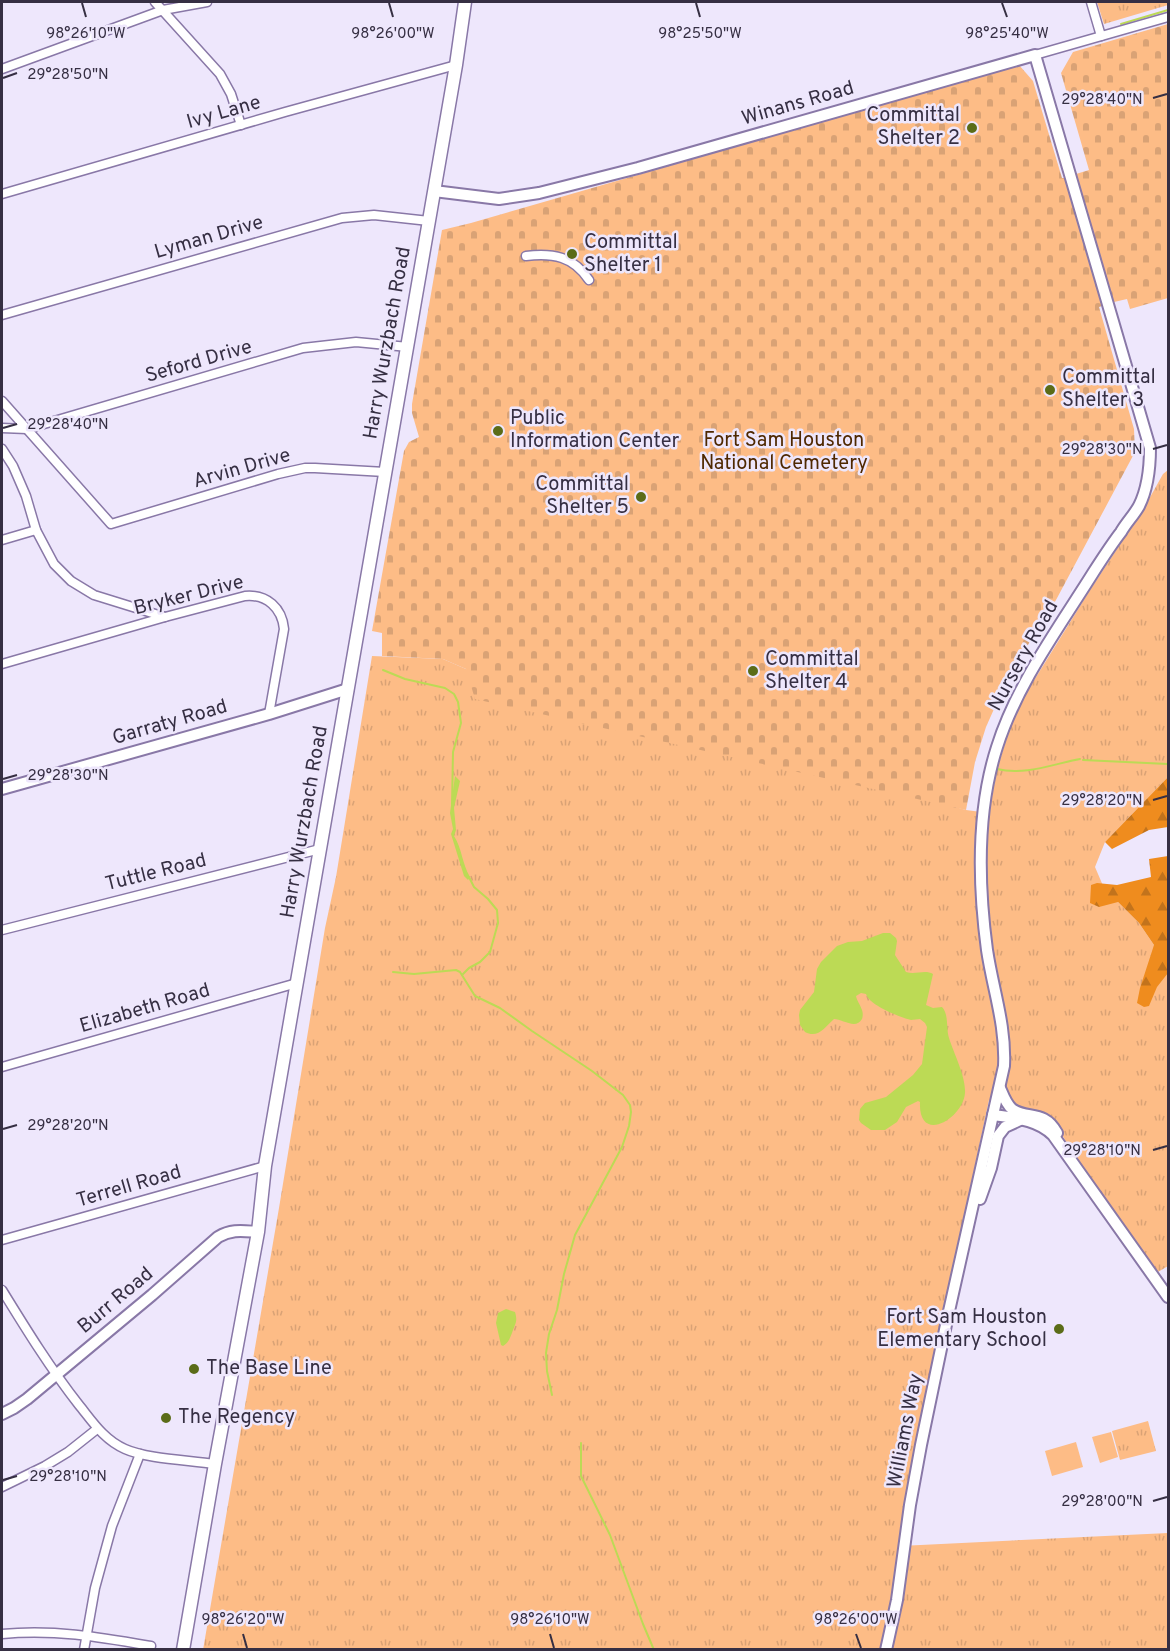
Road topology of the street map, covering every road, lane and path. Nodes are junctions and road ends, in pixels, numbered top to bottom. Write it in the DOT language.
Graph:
graph roads {
  1 [pos="155,2"];
  2 [pos="207,2"];
  3 [pos="465,2"];
  4 [pos="1091,2"];
  5 [pos="163,10"];
  6 [pos="1168,17"];
  7 [pos="1101,36"];
  8 [pos="1035,55"];
  9 [pos="456,65"];
  10 [pos="2,69"];
  11 [pos="241,125"];
  12 [pos="434,191"];
  13 [pos="2,194"];
  14 [pos="429,221"];
  15 [pos="526,256"];
  16 [pos="589,280"];
  17 [pos="2,315"];
  18 [pos="408,347"];
  19 [pos="2,401"];
  20 [pos="2,428"];
  21 [pos="27,429"];
  22 [pos="2,449"];
  23 [pos="385,472"];
  24 [pos="36,530"];
  25 [pos="2,540"];
  26 [pos="165,617"];
  27 [pos="2,664"];
  28 [pos="348,689"];
  29 [pos="269,714"];
  30 [pos="2,789"];
  31 [pos="320,849"];
  32 [pos="2,930"];
  33 [pos="297,983"];
  34 [pos="2,1067"];
  35 [pos="1000,1088"];
  36 [pos="993,1115"];
  37 [pos="1020,1120"];
  38 [pos="1063,1148"];
  39 [pos="265,1166"];
  40 [pos="970,1218"];
  41 [pos="258,1232"];
  42 [pos="2,1240"];
  43 [pos="2,1290"];
  44 [pos="1168,1297"];
  45 [pos="55,1375"];
  46 [pos="2,1414"];
  47 [pos="98,1429"];
  48 [pos="141,1454"];
  49 [pos="215,1464"];
  50 [pos="2,1486"];
  51 [pos="2,1634"];
  52 [pos="87,1635"];
  53 [pos="151,1646"];
  54 [pos="84,1650"];
  55 [pos="183,1650"];
  56 [pos="886,1650"];
  1 -- 5 [label="street"];
  2 -- 5 [label="street"];
  3 -- 9 [label="main road, Harry Wurzbach Road"];
  4 -- 7 [label="street"];
  5 -- 10 [label="street"];
  5 -- 11 [label="street"];
  6 -- 7 [label="street, Winans Road"];
  7 -- 8 [label="street, Winans Road"];
  8 -- 12 [label="street, Winans Road"];
  8 -- 35 [label="street, Nursery Road"];
  9 -- 11 [label="street, Ivy Lane"];
  9 -- 12 [label="main road, Harry Wurzbach Road"];
  11 -- 13 [label="street, Ivy Lane"];
  12 -- 14 [label="main road, Harry Wurzbach Road"];
  14 -- 17 [label="street, Lyman Drive"];
  14 -- 18 [label="main road, Harry Wurzbach Road"];
  15 -- 16 [label="street"];
  18 -- 21 [label="street, Seford Drive"];
  18 -- 23 [label="main road, Harry Wurzbach Road"];
  19 -- 21 [label="street"];
  20 -- 21 [label="street, Seford Drive"];
  21 -- 23 [label="street, Arvin Drive"];
  22 -- 24 [label="street"];
  23 -- 28 [label="main road, Harry Wurzbach Road"];
  24 -- 25 [label="street"];
  24 -- 26 [label="street"];
  26 -- 27 [label="street, Bryker Drive"];
  26 -- 29 [label="street, Bryker Drive"];
  28 -- 29 [label="street, Garraty Road"];
  28 -- 31 [label="main road, Harry Wurzbach Road"];
  29 -- 30 [label="street, Garraty Road"];
  31 -- 32 [label="street, Tuttle Road"];
  31 -- 33 [label="main road, Harry Wurzbach Road"];
  33 -- 34 [label="street, Elizabeth Road"];
  33 -- 39 [label="main road, Harry Wurzbach Road"];
  35 -- 36 [label="street, Nursery Road"];
  35 -- 38 [label="street"];
  36 -- 37 [label="street"];
  36 -- 40 [label="street, Williams Way"];
  37 -- 38 [label="street"];
  37 -- 40 [label="street"];
  38 -- 44 [label="street"];
  39 -- 41 [label="main road, Harry Wurzbach Road"];
  39 -- 42 [label="street, Terrell Road"];
  40 -- 56 [label="street, Williams Way"];
  41 -- 45 [label="street, Burr Road"];
  41 -- 49 [label="main road, Harry Wurzbach Road"];
  43 -- 45 [label="street"];
  45 -- 46 [label="street, Burr Road"];
  45 -- 47 [label="street"];
  47 -- 48 [label="street"];
  47 -- 50 [label="street"];
  48 -- 49 [label="street"];
  48 -- 52 [label="street"];
  49 -- 55 [label="main road, Harry Wurzbach Road"];
  51 -- 52 [label="street"];
  52 -- 53 [label="street"];
  52 -- 54 [label="street"];
}
